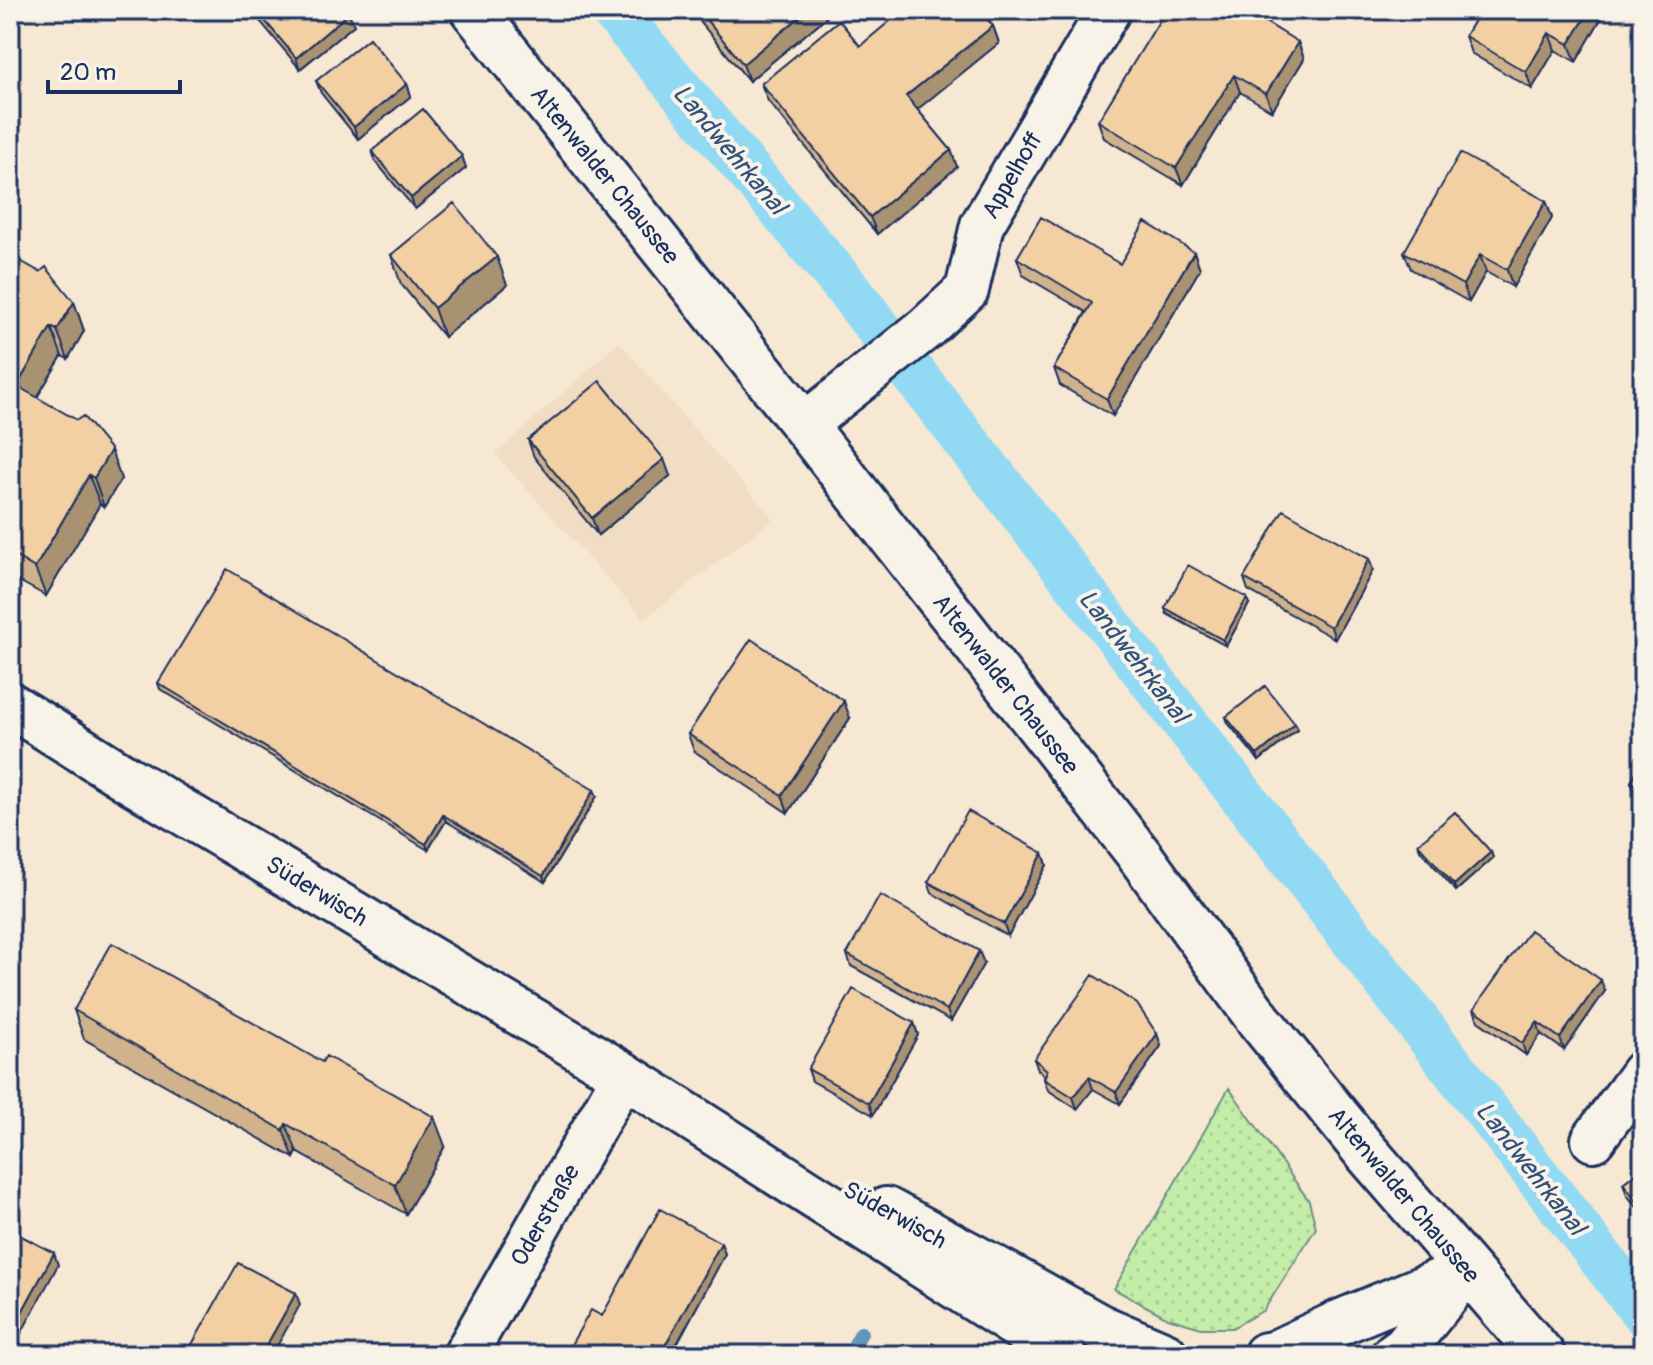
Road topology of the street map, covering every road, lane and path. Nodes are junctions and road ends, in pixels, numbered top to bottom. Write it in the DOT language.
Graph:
graph roads {
  1 [pos="473,10"];
  2 [pos="1109,10"];
  3 [pos="804,425"];
  4 [pos="10,705"];
  5 [pos="1643,1072"];
  6 [pos="624,1075"];
  7 [pos="1593,1140"];
  8 [pos="1467,1270"];
  9 [pos="465,1355"];
  10 [pos="1063,1355"];
  11 [pos="1165,1355"];
  12 [pos="1271,1355"];
  13 [pos="1394,1355"];
  14 [pos="1542,1355"];
  1 -- 3 [label="street, Altenwalder Chaussee"];
  2 -- 3 [label="street, Appelhoff"];
  3 -- 8 [label="street, Altenwalder Chaussee"];
  4 -- 6 [label="street, Süderwisch"];
  5 -- 7 [label="street"];
  6 -- 9 [label="street, Oderstraße"];
  6 -- 10 [label="street, Süderwisch"];
  6 -- 11 [label="street, Süderwisch"];
  8 -- 12 [label="street"];
  8 -- 13 [label="street"];
  8 -- 14 [label="street, Altenwalder Chaussee"];
}
